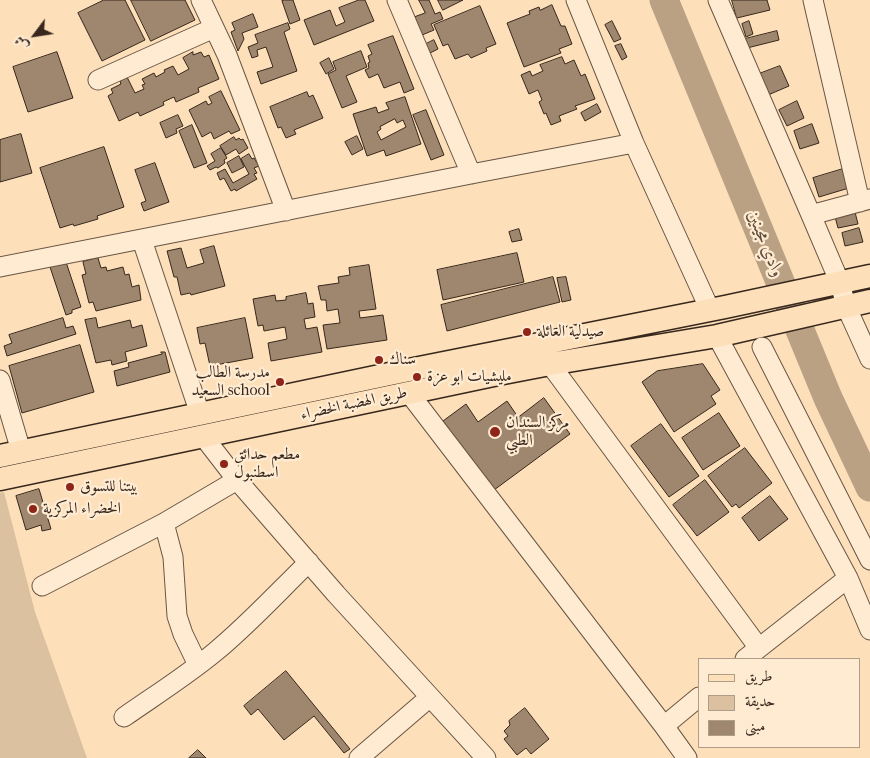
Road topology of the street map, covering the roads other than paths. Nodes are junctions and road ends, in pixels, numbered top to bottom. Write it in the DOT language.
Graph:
graph roads {
  1 [pos="201,0"];
  2 [pos="397,0"];
  3 [pos="576,0"];
  4 [pos="718,0"];
  5 [pos="813,0"];
  6 [pos="214,28"];
  7 [pos="98,80"];
  8 [pos="634,143"];
  9 [pos="471,174"];
  10 [pos="865,200"];
  11 [pos="286,211"];
  12 [pos="811,215"];
  13 [pos="142,240"];
  14 [pos="0,267"];
  15 [pos="870,276"];
  16 [pos="835,284"];
  17 [pos="870,301"];
  18 [pos="841,307"];
  19 [pos="717,308"];
  20 [pos="728,334"];
  21 [pos="762,347"];
  22 [pos="870,358"];
  23 [pos="501,362"];
  24 [pos="550,364"];
  25 [pos="0,380"];
  26 [pos="409,393"];
  27 [pos="200,414"];
  28 [pos="203,436"];
  29 [pos="10,454"];
  30 [pos="821,464"];
  31 [pos="0,479"];
  32 [pos="795,479"];
  33 [pos="238,480"];
  34 [pos="164,523"];
  35 [pos="870,560"];
  36 [pos="309,562"];
  37 [pos="848,578"];
  38 [pos="42,586"];
  39 [pos="868,617"];
  40 [pos="752,653"];
  41 [pos="198,665"];
  42 [pos="430,697"];
  43 [pos="698,698"];
  44 [pos="124,717"];
  45 [pos="664,726"];
  46 [pos="359,758"];
  47 [pos="486,758"];
  48 [pos="687,758"];
  1 -- 6 [label="street"];
  2 -- 9 [label="street"];
  3 -- 8 [label="street"];
  4 -- 12 [label="street"];
  5 -- 10 [label="street"];
  6 -- 7 [label="street"];
  6 -- 11 [label="street"];
  8 -- 9 [label="street"];
  8 -- 19 [label="street"];
  9 -- 11 [label="street"];
  10 -- 12 [label="street"];
  11 -- 13 [label="street"];
  12 -- 16 [label="street"];
  13 -- 14 [label="street"];
  13 -- 27 [label="street"];
  15 -- 16 [label="main road, طريق الهضبة الخضراء"];
  16 -- 18 [label="street"];
  16 -- 19 [label="main road, طريق الهضبة الخضراء"];
  17 -- 18 [label="main road, طريق الهضبة الخضراء"];
  18 -- 20 [label="main road, طريق الهضبة الخضراء"];
  18 -- 22 [label="street"];
  19 -- 23 [label="main road, طريق الهضبة الخضراء"];
  20 -- 24 [label="main road, طريق الهضبة الخضراء"];
  20 -- 32 [label="street"];
  21 -- 30 [label="street"];
  23 -- 24 [label="main road, طريق الهضبة الخضراء"];
  23 -- 26 [label="main road, طريق الهضبة الخضراء"];
  23 -- 27 [label="main road, طريق الهضبة الخضراء"];
  24 -- 40 [label="street"];
  25 -- 29 [label="street"];
  26 -- 28 [label="main road, طريق الهضبة الخضراء"];
  26 -- 45 [label="street"];
  27 -- 29 [label="main road, طريق الهضبة الخضراء"];
  28 -- 31 [label="main road, طريق الهضبة الخضراء"];
  28 -- 33 [label="street"];
  30 -- 32 [label="street"];
  30 -- 35 [label="street"];
  32 -- 37 [label="street"];
  33 -- 34 [label="street"];
  33 -- 36 [label="street"];
  34 -- 38 [label="street"];
  34 -- 41 [label="street"];
  36 -- 41 [label="street"];
  36 -- 42 [label="street"];
  37 -- 39 [label="street"];
  37 -- 40 [label="street"];
  41 -- 44 [label="street"];
  42 -- 46 [label="street"];
  42 -- 47 [label="street"];
  43 -- 45 [label="street"];
  45 -- 48 [label="street"];
}
